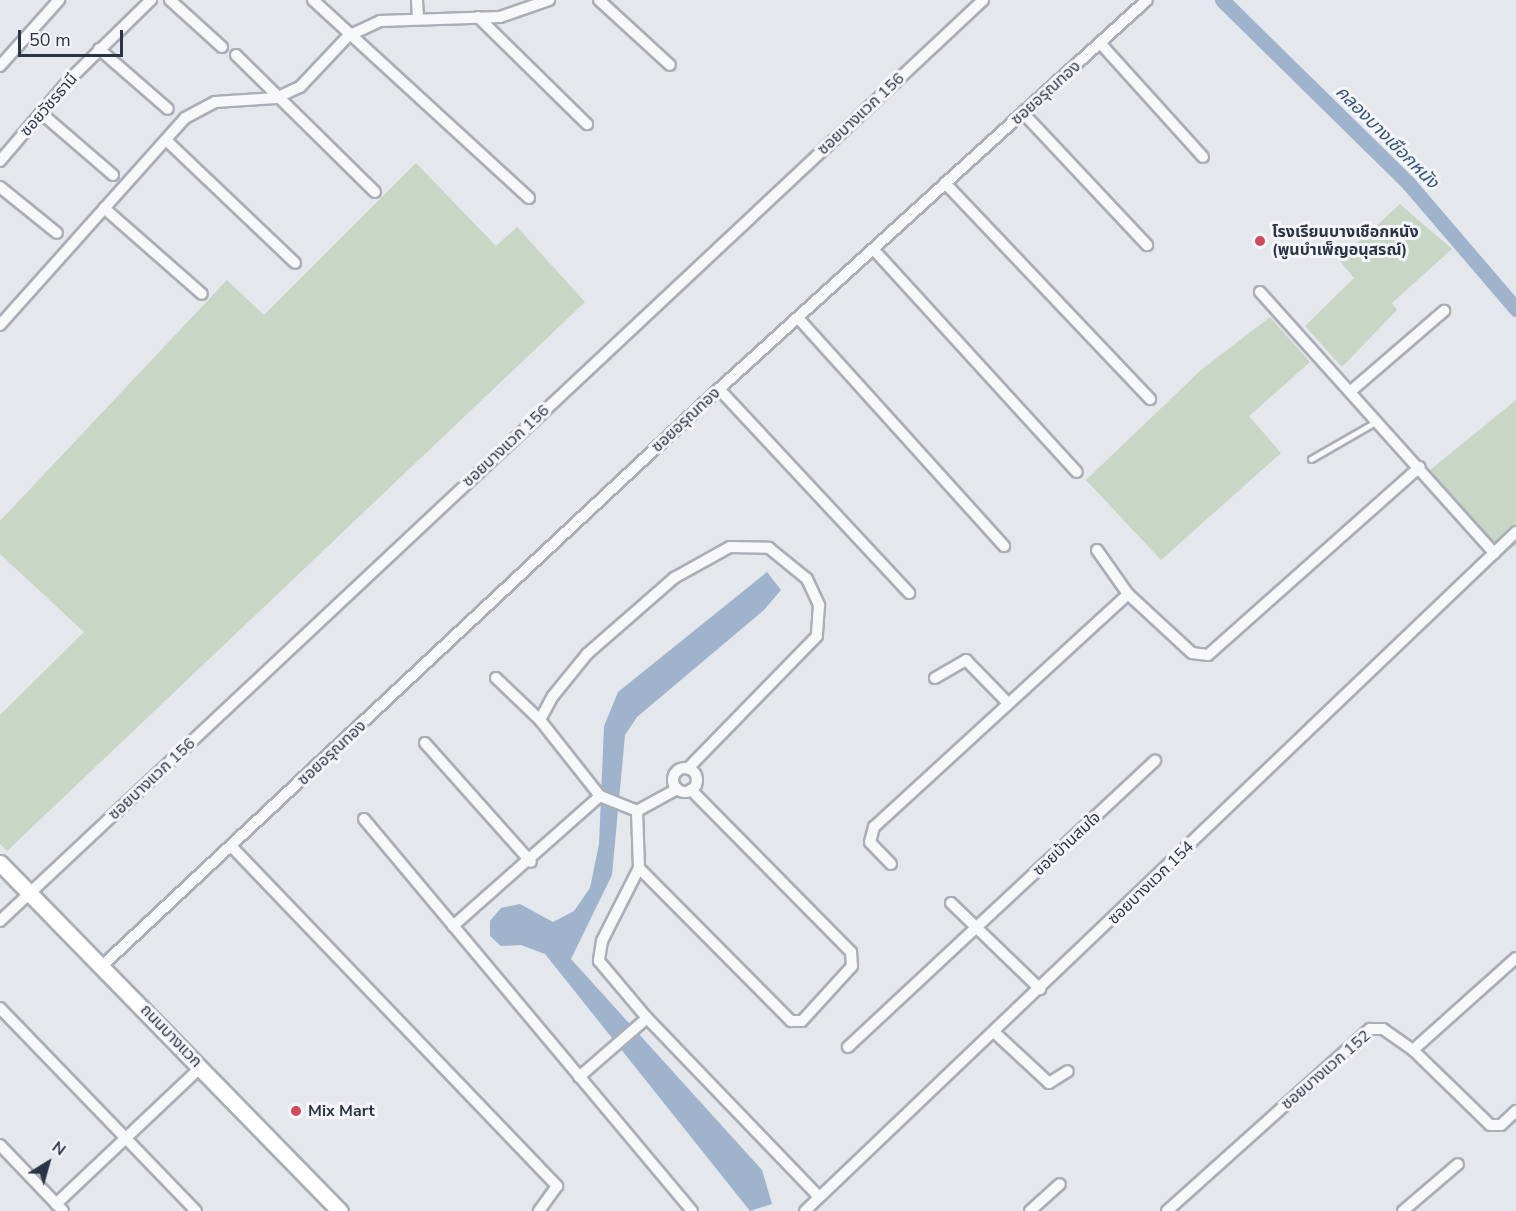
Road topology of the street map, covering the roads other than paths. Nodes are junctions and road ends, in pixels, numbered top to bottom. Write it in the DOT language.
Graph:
graph roads {
  1 [pos="59,0"];
  2 [pos="151,0"];
  3 [pos="170,0"];
  4 [pos="313,0"];
  5 [pos="417,0"];
  6 [pos="549,0"];
  7 [pos="599,0"];
  8 [pos="983,0"];
  9 [pos="1147,0"];
  10 [pos="478,17"];
  11 [pos="418,18"];
  12 [pos="350,34"];
  13 [pos="1101,44"];
  14 [pos="222,47"];
  15 [pos="99,49"];
  16 [pos="236,55"];
  17 [pos="669,65"];
  18 [pos="0,66"];
  19 [pos="278,97"];
  20 [pos="168,109"];
  21 [pos="42,113"];
  22 [pos="1024,114"];
  23 [pos="587,124"];
  24 [pos="165,140"];
  25 [pos="1203,157"];
  26 [pos="0,161"];
  27 [pos="113,175"];
  28 [pos="945,183"];
  29 [pos="0,187"];
  30 [pos="375,192"];
  31 [pos="529,198"];
  32 [pos="104,208"];
  33 [pos="57,233"];
  34 [pos="1147,245"];
  35 [pos="875,250"];
  36 [pos="295,264"];
  37 [pos="1260,292"];
  38 [pos="202,294"];
  39 [pos="1444,311"];
  40 [pos="799,319"];
  41 [pos="0,325"];
  42 [pos="718,389"];
  43 [pos="1351,391"];
  44 [pos="1150,399"];
  45 [pos="1378,420"];
  46 [pos="1311,459"];
  47 [pos="1420,467"];
  48 [pos="1077,472"];
  49 [pos="1516,532"];
  50 [pos="1004,546"];
  51 [pos="1097,550"];
  52 [pos="1494,553"];
  53 [pos="909,593"];
  54 [pos="1128,594"];
  55 [pos="496,678"];
  56 [pos="935,678"];
  57 [pos="1008,703"];
  58 [pos="540,720"];
  59 [pos="425,743"];
  60 [pos="1155,761"];
  61 [pos="688,768"];
  62 [pos="677,789"];
  63 [pos="691,790"];
  64 [pos="601,797"];
  65 [pos="637,811"];
  66 [pos="364,819"];
  67 [pos="232,847"];
  68 [pos="531,862"];
  69 [pos="0,863"];
  70 [pos="891,864"];
  71 [pos="639,868"];
  72 [pos="30,893"];
  73 [pos="951,903"];
  74 [pos="0,921"];
  75 [pos="453,926"];
  76 [pos="980,926"];
  77 [pos="1516,958"];
  78 [pos="103,965"];
  79 [pos="1040,989"];
  80 [pos="0,1008"];
  81 [pos="647,1018"];
  82 [pos="994,1032"];
  83 [pos="848,1047"];
  84 [pos="1413,1050"];
  85 [pos="201,1067"];
  86 [pos="1068,1071"];
  87 [pos="579,1077"];
  88 [pos="1516,1111"];
  89 [pos="125,1138"];
  90 [pos="0,1145"];
  91 [pos="1458,1164"];
  92 [pos="1060,1184"];
  93 [pos="819,1197"];
  94 [pos="60,1207"];
  95 [pos="196,1211"];
  96 [pos="340,1211"];
  97 [pos="539,1211"];
  98 [pos="692,1211"];
  99 [pos="805,1211"];
  100 [pos="1029,1211"];
  101 [pos="1167,1211"];
  102 [pos="1403,1211"];
  1 -- 18 [label="street"];
  2 -- 15 [label="street, ซอยวัชรธานี"];
  3 -- 14 [label="street"];
  4 -- 12 [label="street"];
  5 -- 11 [label="street"];
  6 -- 10 [label="street"];
  7 -- 17 [label="street"];
  8 -- 72 [label="street, ซอยบางแวก 156"];
  9 -- 13 [label="street, ซอยอรุณทอง"];
  10 -- 11 [label="street"];
  10 -- 23 [label="street"];
  11 -- 12 [label="street"];
  12 -- 19 [label="street"];
  12 -- 31 [label="street"];
  13 -- 22 [label="street, ซอยอรุณทอง"];
  13 -- 25 [label="street"];
  15 -- 20 [label="street"];
  15 -- 21 [label="street, ซอยวัชรธานี"];
  16 -- 19 [label="street"];
  19 -- 24 [label="street"];
  19 -- 30 [label="street"];
  21 -- 26 [label="street, ซอยวัชรธานี"];
  21 -- 27 [label="street"];
  22 -- 28 [label="street, ซอยอรุณทอง"];
  22 -- 34 [label="street"];
  24 -- 32 [label="street"];
  24 -- 36 [label="street"];
  28 -- 35 [label="street, ซอยอรุณทอง"];
  28 -- 44 [label="street"];
  29 -- 33 [label="street"];
  32 -- 38 [label="street"];
  32 -- 41 [label="street"];
  35 -- 40 [label="street, ซอยอรุณทอง"];
  35 -- 48 [label="street"];
  37 -- 43 [label="street"];
  39 -- 43 [label="street"];
  40 -- 42 [label="street, ซอยอรุณทอง"];
  40 -- 50 [label="street"];
  42 -- 53 [label="street"];
  42 -- 67 [label="street, ซอยอรุณทอง"];
  43 -- 45 [label="street"];
  45 -- 46 [label="lane"];
  45 -- 47 [label="street"];
  47 -- 52 [label="street"];
  47 -- 54 [label="street"];
  49 -- 52 [label="street, ซอยบางแวก 154"];
  51 -- 54 [label="street"];
  52 -- 79 [label="street, ซอยบางแวก 154"];
  54 -- 57 [label="street"];
  55 -- 58 [label="street"];
  56 -- 57 [label="street"];
  57 -- 70 [label="street"];
  58 -- 61 [label="street"];
  58 -- 64 [label="street"];
  59 -- 68 [label="street"];
  60 -- 76 [label="street, ซอยบ้านสมใจ"];
  61 -- 62 [label="street"];
  61 -- 63 [label="street"];
  62 -- 63 [label="street"];
  62 -- 65 [label="street"];
  63 -- 71 [label="street"];
  64 -- 65 [label="street"];
  64 -- 68 [label="street"];
  65 -- 71 [label="street"];
  66 -- 75 [label="street"];
  67 -- 78 [label="street, ซอยอรุณทอง"];
  67 -- 97 [label="street"];
  68 -- 75 [label="street"];
  69 -- 72 [label="main road, ถนนบางแวก"];
  71 -- 81 [label="street"];
  72 -- 74 [label="street, ซอยบางแวก 156"];
  72 -- 78 [label="main road, ถนนบางแวก"];
  73 -- 76 [label="street"];
  75 -- 87 [label="street"];
  76 -- 79 [label="street"];
  76 -- 83 [label="street, ซอยบ้านสมใจ"];
  77 -- 84 [label="street"];
  78 -- 85 [label="main road, ถนนบางแวก"];
  79 -- 82 [label="street, ซอยบางแวก 154"];
  80 -- 89 [label="street"];
  81 -- 87 [label="street"];
  81 -- 93 [label="street"];
  82 -- 86 [label="street"];
  82 -- 93 [label="street, ซอยบางแวก 154"];
  84 -- 88 [label="street, ซอยบางแวก 152"];
  84 -- 101 [label="street, ซอยบางแวก 152"];
  85 -- 89 [label="street"];
  85 -- 96 [label="main road, ถนนบางแวก"];
  87 -- 98 [label="street"];
  89 -- 94 [label="street"];
  89 -- 95 [label="street"];
  90 -- 94 [label="street"];
  91 -- 102 [label="street"];
  92 -- 100 [label="street"];
  93 -- 99 [label="street, ซอยบางแวก 154"];
}
